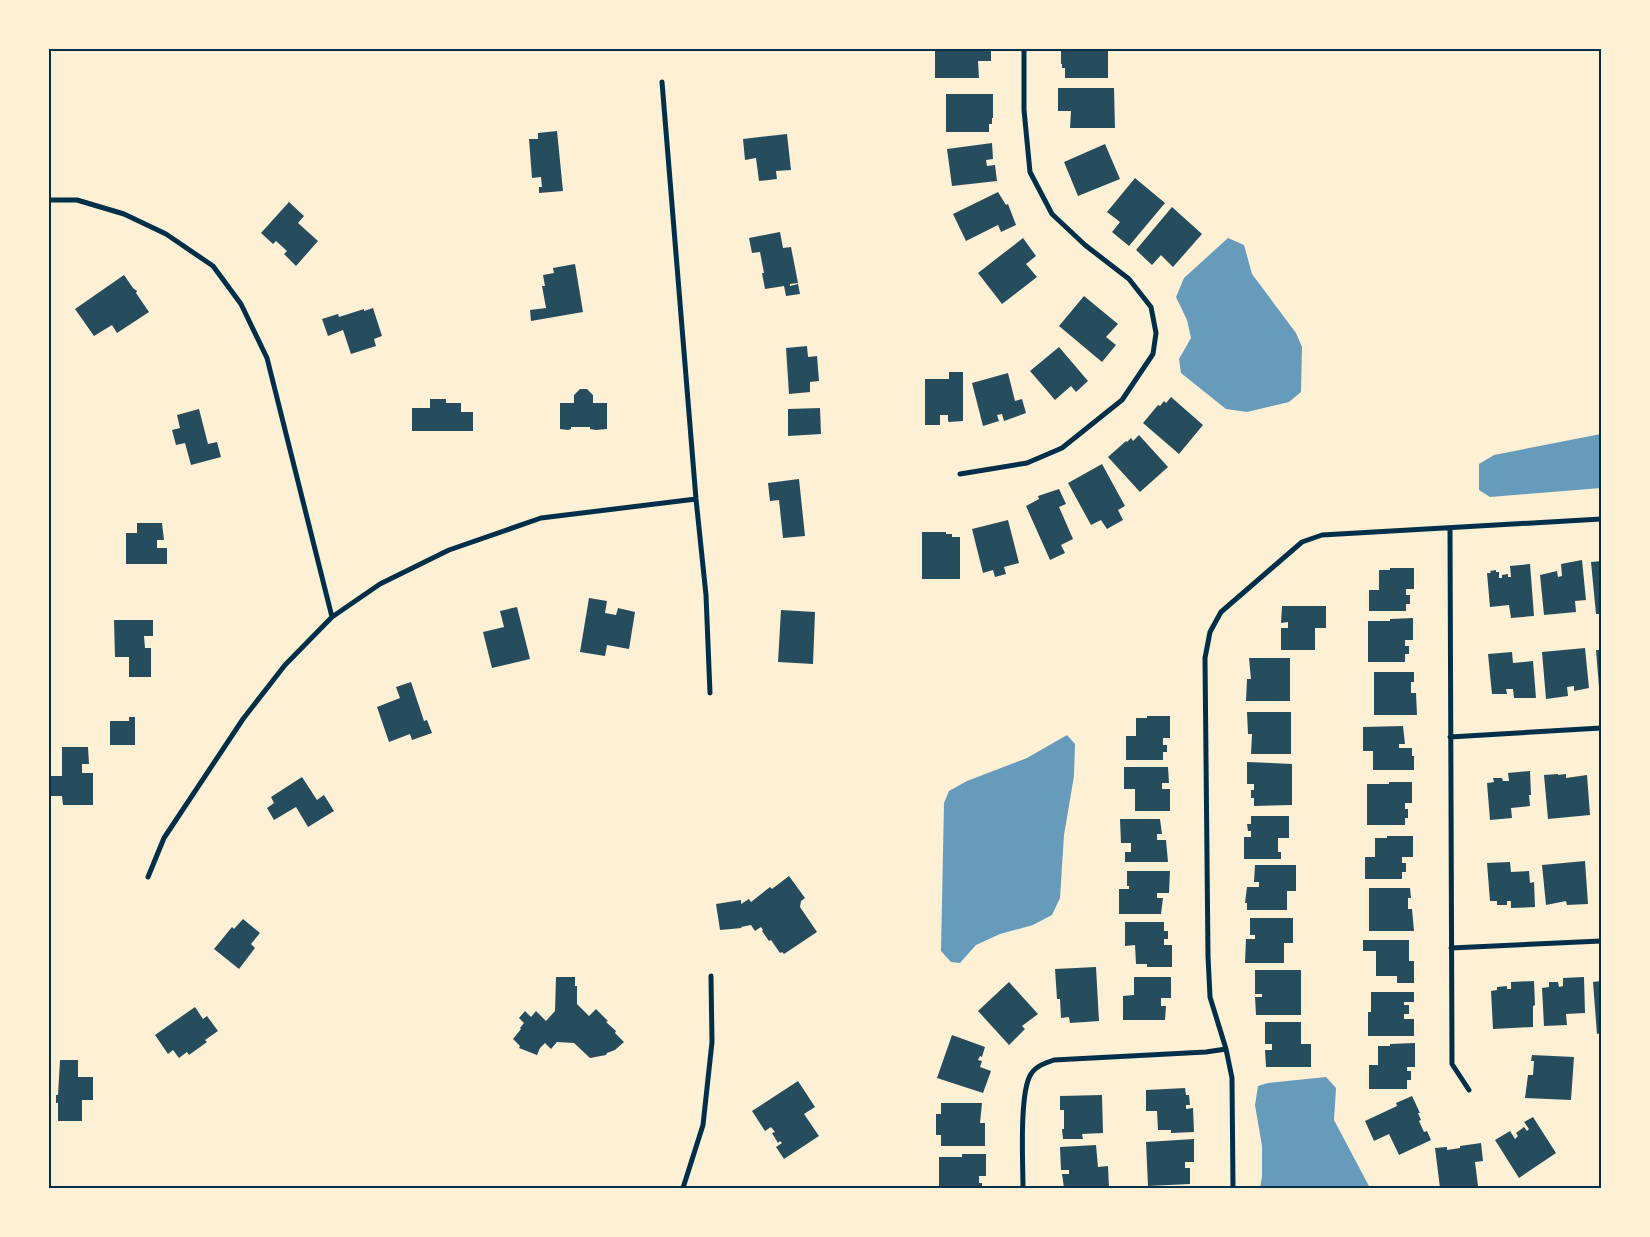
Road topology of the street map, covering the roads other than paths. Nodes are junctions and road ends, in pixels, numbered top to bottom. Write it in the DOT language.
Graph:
graph roads {
  1 [pos="1024,49"];
  2 [pos="662,82"];
  3 [pos="49,200"];
  4 [pos="960,474"];
  5 [pos="696,498"];
  6 [pos="1601,519"];
  7 [pos="1450,528"];
  8 [pos="332,617"];
  9 [pos="710,693"];
  10 [pos="1601,728"];
  11 [pos="1450,737"];
  12 [pos="148,877"];
  13 [pos="1601,941"];
  14 [pos="1451,948"];
  15 [pos="711,976"];
  16 [pos="1226,1049"];
  17 [pos="1470,1090"];
  18 [pos="683,1188"];
  19 [pos="1023,1188"];
  20 [pos="1232,1188"];
  1 -- 4 [label="street"];
  2 -- 5 [label="street"];
  3 -- 8 [label="street"];
  5 -- 8 [label="street"];
  5 -- 9 [label="street"];
  6 -- 7 [label="street"];
  7 -- 11 [label="street"];
  7 -- 16 [label="street"];
  8 -- 12 [label="street"];
  10 -- 11 [label="street"];
  11 -- 14 [label="street"];
  13 -- 14 [label="street"];
  14 -- 17 [label="street"];
  15 -- 18 [label="street"];
  16 -- 19 [label="street"];
  16 -- 20 [label="street"];
}
